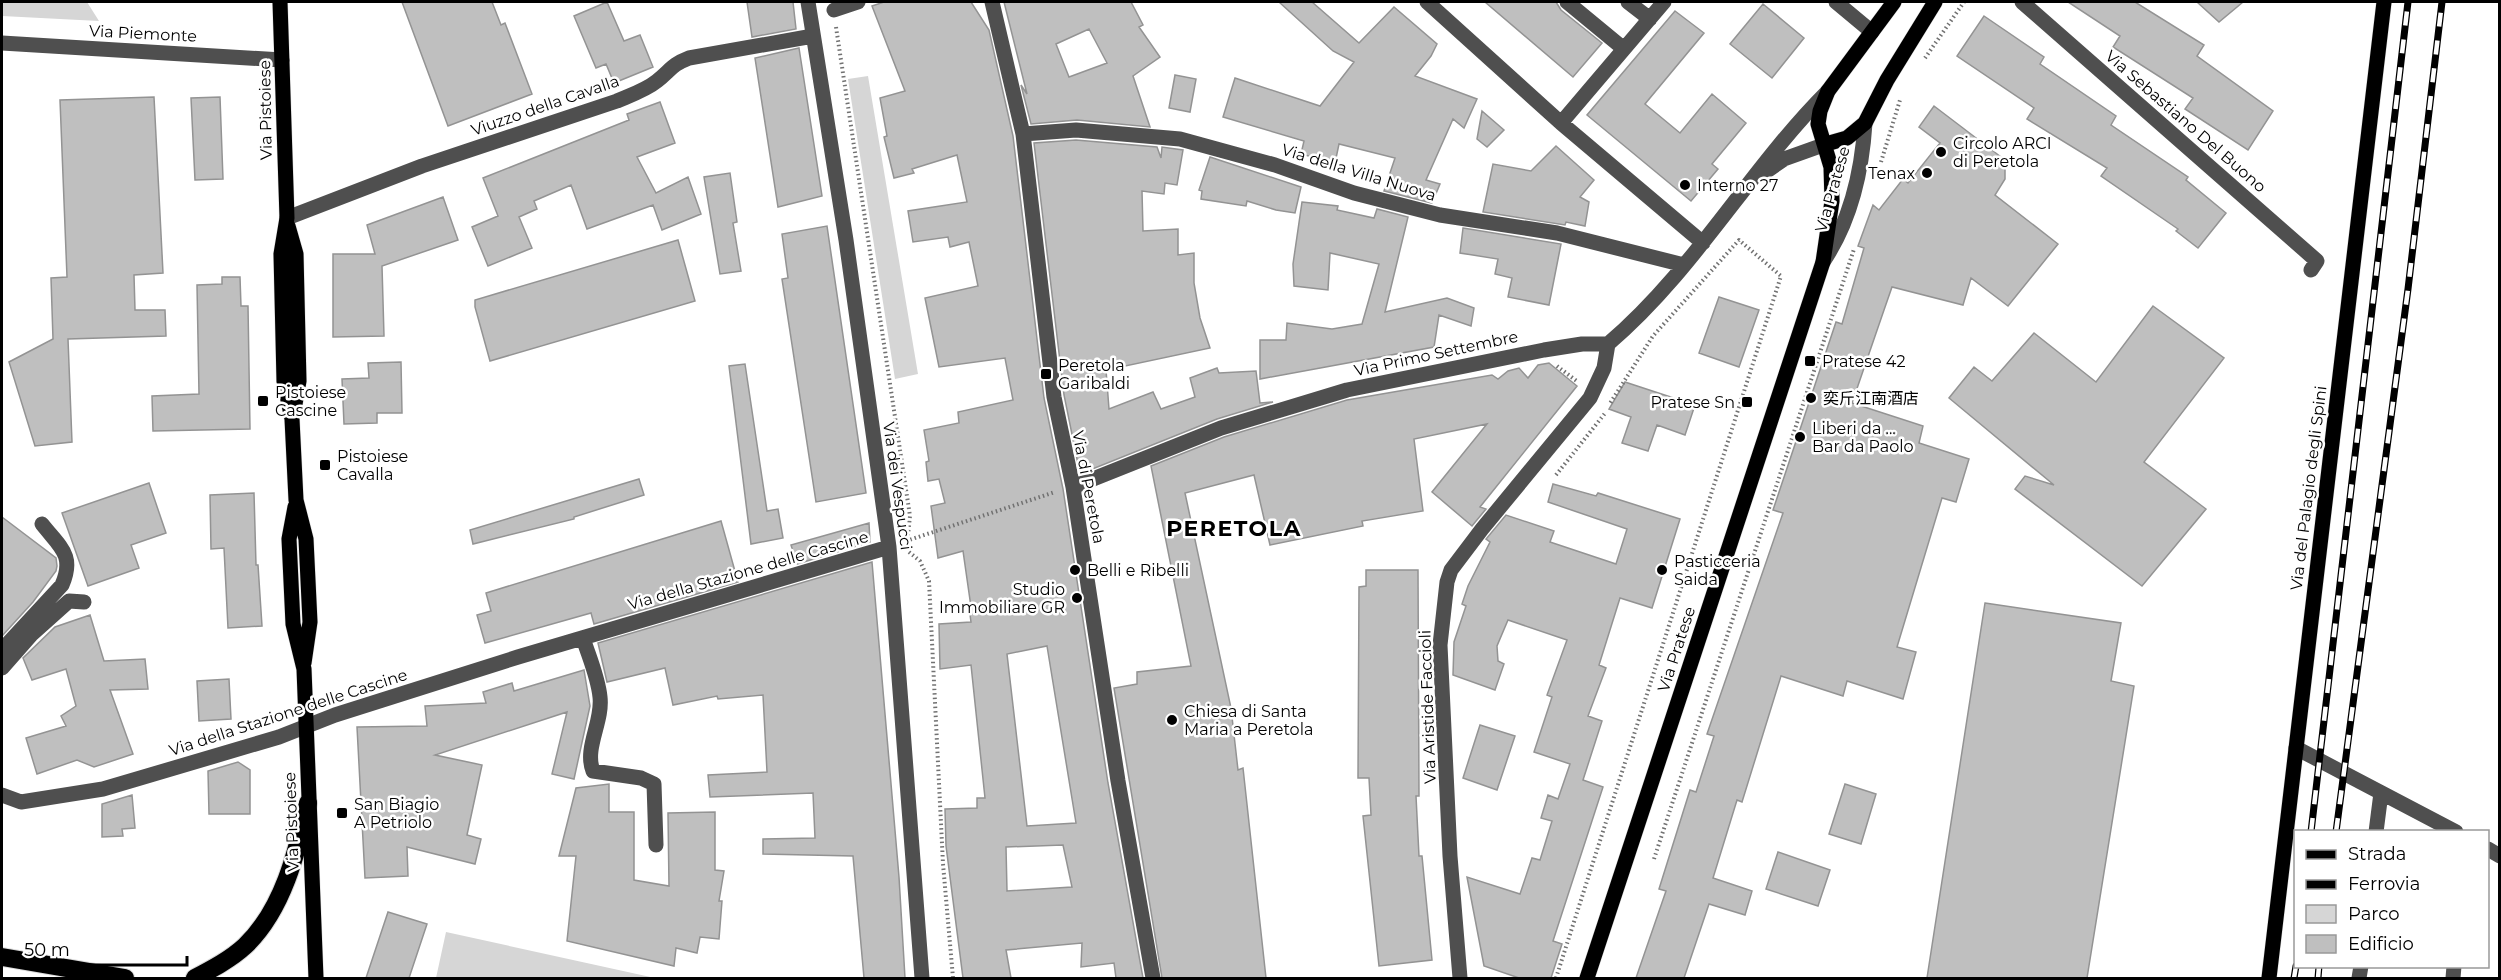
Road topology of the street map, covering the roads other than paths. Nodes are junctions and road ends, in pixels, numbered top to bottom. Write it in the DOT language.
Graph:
graph roads {
  1 [pos="280,2"];
  2 [pos="808,2"];
  3 [pos="858,2"];
  4 [pos="992,2"];
  5 [pos="1427,2"];
  6 [pos="1567,2"];
  7 [pos="1628,2"];
  8 [pos="1664,2"];
  9 [pos="1836,2"];
  10 [pos="1894,2"];
  11 [pos="1935,2"];
  12 [pos="2022,2"];
  13 [pos="2384,2"];
  14 [pos="834,10"];
  15 [pos="1650,19"];
  16 [pos="1872,32"];
  17 [pos="813,36"];
  18 [pos="2,43"];
  19 [pos="1624,49"];
  20 [pos="282,60"];
  21 [pos="1828,91"];
  22 [pos="1561,123"];
  23 [pos="1865,123"];
  24 [pos="1023,134"];
  25 [pos="1826,144"];
  26 [pos="1749,184"];
  27 [pos="286,218"];
  28 [pos="1703,243"];
  29 [pos="1823,262"];
  30 [pos="1684,265"];
  31 [pos="2311,270"];
  32 [pos="1608,344"];
  33 [pos="1073,487"];
  34 [pos="42,524"];
  35 [pos="889,547"];
  36 [pos="84,602"];
  37 [pos="583,638"];
  38 [pos="2,650"];
  39 [pos="2,668"];
  40 [pos="306,726"];
  41 [pos="2295,748"];
  42 [pos="2381,793"];
  43 [pos="2,795"];
  44 [pos="308,803"];
  45 [pos="2376,830"];
  46 [pos="2454,830"];
  47 [pos="656,845"];
  48 [pos="2,957"];
  49 [pos="125,978"];
  50 [pos="195,978"];
  51 [pos="315,978"];
  52 [pos="922,978"];
  53 [pos="1153,978"];
  54 [pos="1460,978"];
  55 [pos="1587,978"];
  56 [pos="2269,978"];
  1 -- 20 [label="main road, Via Pistoiese"];
  2 -- 17 [label="street, Via dei Vespucci"];
  3 -- 14 [label="street"];
  4 -- 24 [label="street, Via di Peretola"];
  5 -- 22 [label="street"];
  6 -- 19 [label="street"];
  7 -- 15 [label="street"];
  8 -- 15 [label="street"];
  9 -- 16 [label="street"];
  10 -- 16 [label="main road, Via Pratese"];
  11 -- 23 [label="main road, Via Pratese"];
  12 -- 31 [label="street, Via Sebastiano Del Buono"];
  13 -- 41 [label="main road, Via del Palagio degli Spini"];
  15 -- 19 [label="street"];
  16 -- 21 [label="main road, Via Pratese"];
  17 -- 27 [label="street, Viuzzo della Cavalla"];
  17 -- 35 [label="street, Via dei Vespucci"];
  18 -- 20 [label="street, Via Piemonte"];
  19 -- 22 [label="street"];
  20 -- 27 [label="main road, Via Pistoiese"];
  21 -- 25 [label="main road, Via Pratese"];
  21 -- 26 [label="street"];
  22 -- 28 [label="street"];
  23 -- 25 [label="main road, Via Pratese"];
  23 -- 29 [label="street, Via Pratese"];
  24 -- 30 [label="street, Via della Villa Nuova"];
  24 -- 33 [label="street, Via di Peretola"];
  25 -- 26 [label="street"];
  25 -- 29 [label="main road, Via Pratese"];
  26 -- 28 [label="street"];
  27 -- 40 [label="main road, Via Pistoiese"];
  28 -- 30 [label="street"];
  29 -- 55 [label="main road, Via Pratese"];
  30 -- 32 [label="street"];
  32 -- 33 [label="street, Via Primo Settembre"];
  32 -- 54 [label="street, Via Aristide Faccioli"];
  33 -- 53 [label="street, Via di Peretola"];
  34 -- 38 [label="street"];
  35 -- 37 [label="street, Via della Stazione delle Cascine"];
  35 -- 52 [label="street, Via dei Vespucci"];
  36 -- 39 [label="street"];
  37 -- 40 [label="street, Via della Stazione delle Cascine"];
  37 -- 47 [label="street"];
  40 -- 43 [label="street, Via della Stazione delle Cascine"];
  40 -- 44 [label="main road, Via Pistoiese"];
  41 -- 42 [label="street"];
  41 -- 56 [label="main road, Via del Palagio degli Spini"];
  42 -- 45 [label="street"];
  42 -- 46 [label="street"];
  44 -- 50 [label="highway"];
  44 -- 51 [label="main road, Via Pistoiese"];
  48 -- 49 [label="highway"];
}
